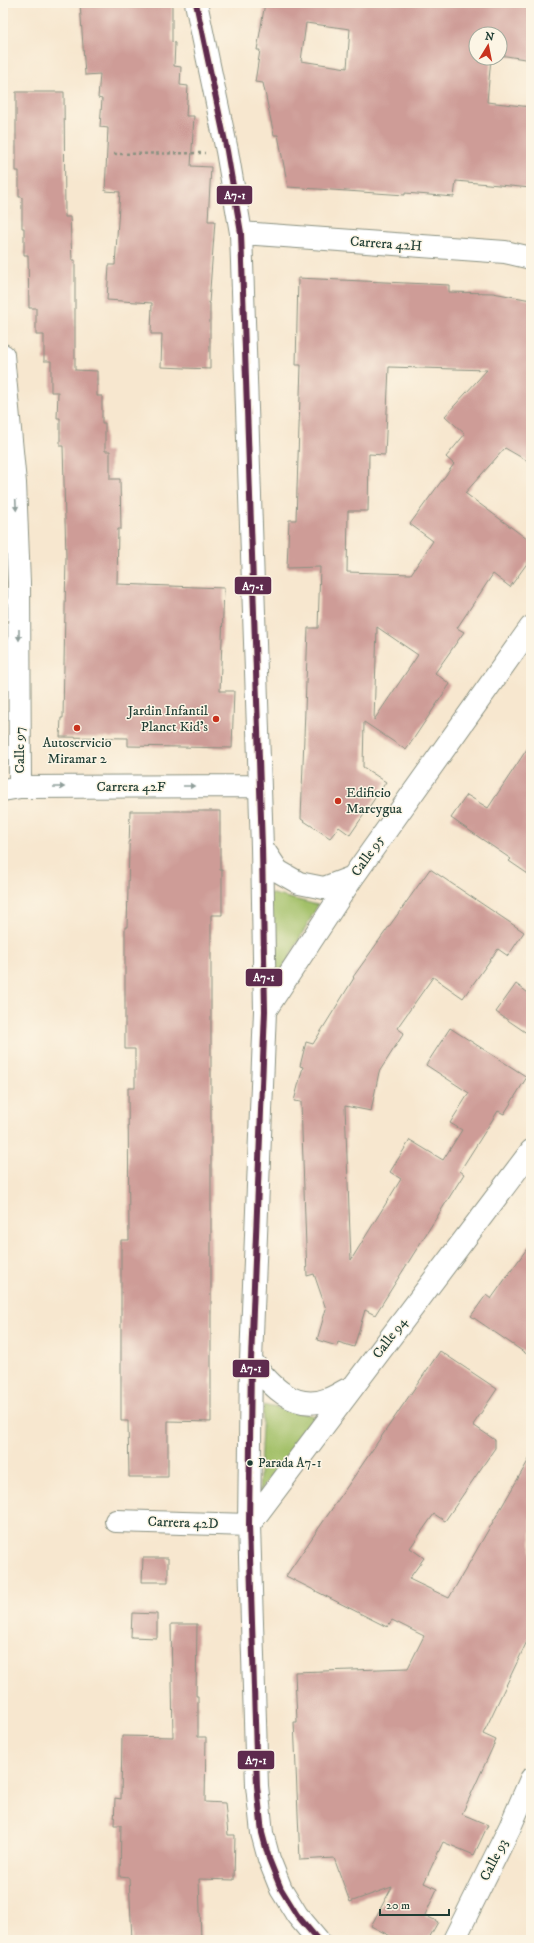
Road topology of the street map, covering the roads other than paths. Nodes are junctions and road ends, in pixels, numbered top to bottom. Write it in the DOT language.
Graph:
graph roads {
  1 [pos="196,3"];
  2 [pos="241,233"];
  3 [pos="531,258"];
  4 [pos="3,355"];
  5 [pos="9,481"];
  6 [pos="531,627"];
  7 [pos="259,786"];
  8 [pos="11,788"];
  9 [pos="262,847"];
  10 [pos="353,877"];
  11 [pos="265,1011"];
  12 [pos="531,1150"];
  13 [pos="251,1360"];
  14 [pos="353,1386"];
  15 [pos="116,1521"];
  16 [pos="249,1525"];
  17 [pos="531,1779"];
  18 [pos="318,1940"];
  19 [pos="454,1940"];
  1 -- 2 [label="street"];
  2 -- 3 [label="street, Carrera 42H"];
  2 -- 7 [label="street"];
  4 -- 5 [label="street, Calle 97"];
  5 -- 8 [label="street, Calle 97, one-way"];
  6 -- 10 [label="street, Calle 95"];
  8 -- 7 [label="street, Carrera 42F, one-way"];
  7 -- 9 [label="street"];
  9 -- 10 [label="street"];
  9 -- 11 [label="street"];
  10 -- 11 [label="street, Calle 95"];
  11 -- 13 [label="street"];
  12 -- 14 [label="street, Calle 94"];
  13 -- 14 [label="street"];
  13 -- 16 [label="street"];
  14 -- 16 [label="street, Calle 94"];
  15 -- 16 [label="street, Carrera 42D"];
  16 -- 18 [label="street"];
  17 -- 19 [label="street, Calle 93"];
}
